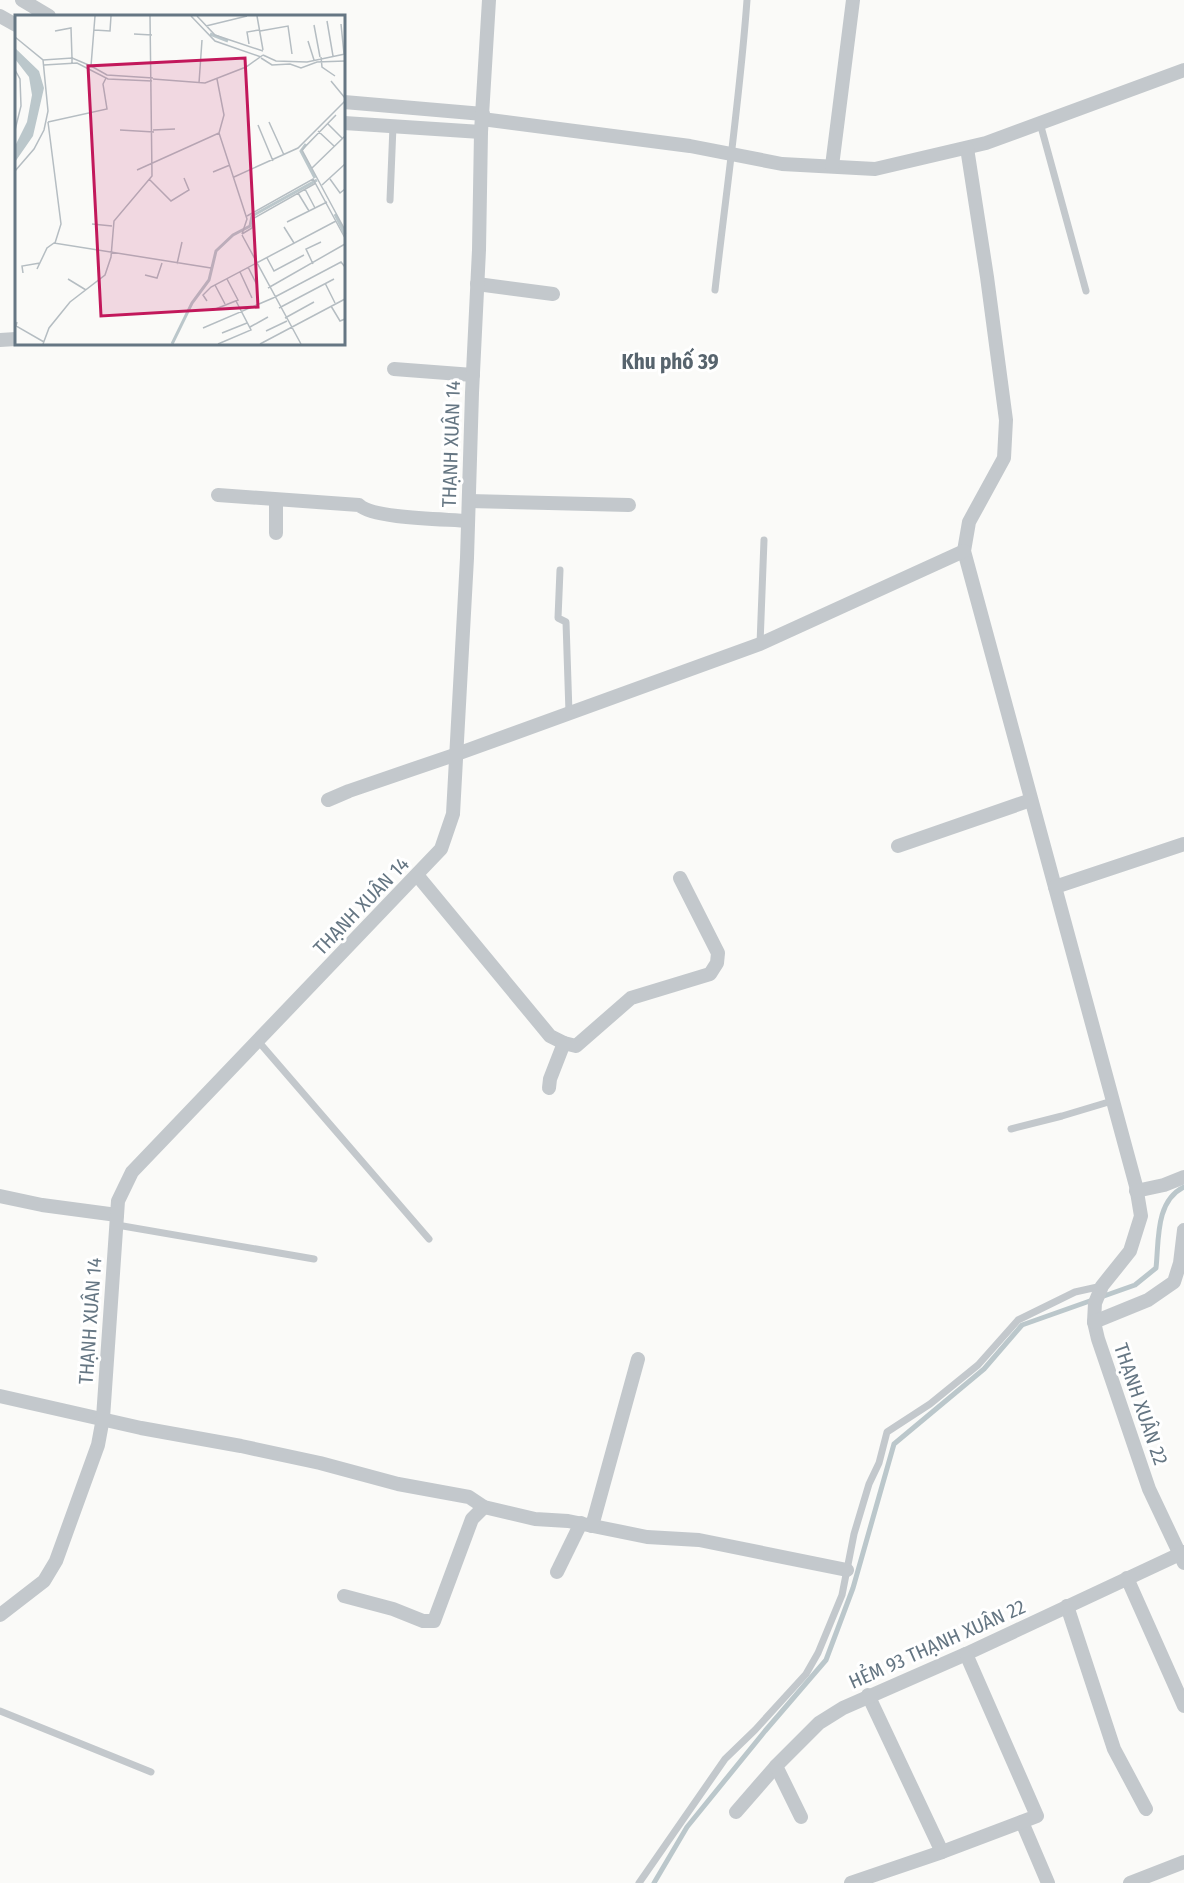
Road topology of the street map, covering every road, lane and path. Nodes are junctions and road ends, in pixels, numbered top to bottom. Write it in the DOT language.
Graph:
graph roads {
  1 [pos="22,0"];
  2 [pos="489,0"];
  3 [pos="747,0"];
  4 [pos="853,0"];
  5 [pos="47,15"];
  6 [pos="0,16"];
  7 [pos="15,24"];
  8 [pos="1184,70"];
  9 [pos="345,102"];
  10 [pos="482,122"];
  11 [pos="345,123"];
  12 [pos="1040,123"];
  13 [pos="393,126"];
  14 [pos="967,148"];
  15 [pos="730,154"];
  16 [pos="832,166"];
  17 [pos="390,200"];
  18 [pos="477,284"];
  19 [pos="715,290"];
  20 [pos="1086,291"];
  21 [pos="553,294"];
  22 [pos="15,339"];
  23 [pos="0,340"];
  24 [pos="394,369"];
  25 [pos="472,375"];
  26 [pos="218,495"];
  27 [pos="276,500"];
  28 [pos="469,501"];
  29 [pos="629,505"];
  30 [pos="468,521"];
  31 [pos="276,533"];
  32 [pos="764,540"];
  33 [pos="964,550"];
  34 [pos="560,570"];
  35 [pos="760,644"];
  36 [pos="569,713"];
  37 [pos="457,754"];
  38 [pos="328,800"];
  39 [pos="1031,800"];
  40 [pos="1184,844"];
  41 [pos="898,846"];
  42 [pos="417,875"];
  43 [pos="680,878"];
  44 [pos="1055,887"];
  45 [pos="258,1041"];
  46 [pos="564,1043"];
  47 [pos="549,1088"];
  48 [pos="1112,1101"];
  49 [pos="1011,1129"];
  50 [pos="1184,1176"];
  51 [pos="1136,1191"];
  52 [pos="0,1196"];
  53 [pos="117,1220"];
  54 [pos="1184,1230"];
  55 [pos="429,1239"];
  56 [pos="314,1258"];
  57 [pos="1102,1286"];
  58 [pos="1094,1322"];
  59 [pos="638,1359"];
  60 [pos="0,1396"];
  61 [pos="103,1418"];
  62 [pos="484,1507"];
  63 [pos="587,1525"];
  64 [pos="1183,1556"];
  65 [pos="847,1570"];
  66 [pos="557,1572"];
  67 [pos="1127,1578"];
  68 [pos="344,1596"];
  69 [pos="1067,1606"];
  70 [pos="0,1615"];
  71 [pos="966,1654"];
  72 [pos="868,1695"];
  73 [pos="1184,1706"];
  74 [pos="0,1711"];
  75 [pos="776,1766"];
  76 [pos="151,1772"];
  77 [pos="1146,1809"];
  78 [pos="736,1812"];
  79 [pos="801,1817"];
  80 [pos="1022,1822"];
  81 [pos="942,1852"];
  82 [pos="1184,1862"];
  83 [pos="639,1883"];
  84 [pos="851,1883"];
  85 [pos="1048,1883"];
  86 [pos="1130,1883"];
  1 -- 5 [label="street"];
  2 -- 10 [label="street, THẠNH XUÂN 14"];
  3 -- 15 [label="lane"];
  4 -- 16 [label="street"];
  6 -- 7 [label="street"];
  8 -- 12 [label="street"];
  9 -- 10 [label="street"];
  10 -- 13 [label="street"];
  10 -- 15 [label="street"];
  10 -- 18 [label="street, THẠNH XUÂN 14"];
  11 -- 13 [label="street"];
  12 -- 14 [label="street"];
  12 -- 20 [label="lane"];
  13 -- 17 [label="lane"];
  14 -- 16 [label="street"];
  14 -- 33 [label="street"];
  15 -- 16 [label="street"];
  15 -- 19 [label="lane"];
  18 -- 21 [label="street"];
  18 -- 25 [label="street, THẠNH XUÂN 14"];
  22 -- 23 [label="street"];
  24 -- 25 [label="street"];
  25 -- 28 [label="street, THẠNH XUÂN 14"];
  26 -- 27 [label="street"];
  27 -- 30 [label="street"];
  27 -- 31 [label="street"];
  28 -- 29 [label="street"];
  28 -- 30 [label="street, THẠNH XUÂN 14"];
  30 -- 37 [label="street, THẠNH XUÂN 14"];
  32 -- 35 [label="lane"];
  33 -- 35 [label="street"];
  33 -- 39 [label="street"];
  34 -- 36 [label="lane"];
  35 -- 36 [label="street"];
  36 -- 37 [label="street"];
  37 -- 38 [label="street"];
  37 -- 42 [label="street, THẠNH XUÂN 14"];
  39 -- 41 [label="street"];
  39 -- 44 [label="street"];
  40 -- 44 [label="street"];
  42 -- 45 [label="street, THẠNH XUÂN 14"];
  42 -- 46 [label="street"];
  43 -- 46 [label="street"];
  44 -- 48 [label="street"];
  45 -- 53 [label="street, THẠNH XUÂN 14"];
  45 -- 55 [label="lane"];
  46 -- 47 [label="street"];
  48 -- 49 [label="lane"];
  48 -- 51 [label="street"];
  50 -- 51 [label="street"];
  51 -- 57 [label="street"];
  52 -- 53 [label="street"];
  53 -- 56 [label="lane"];
  53 -- 61 [label="street, THẠNH XUÂN 14"];
  54 -- 58 [label="street"];
  57 -- 58 [label="street"];
  57 -- 65 [label="lane"];
  58 -- 64 [label="street, THẠNH XUÂN 22"];
  59 -- 63 [label="street"];
  60 -- 61 [label="street"];
  61 -- 62 [label="street"];
  61 -- 70 [label="street, THẠNH XUÂN 14"];
  62 -- 63 [label="street"];
  62 -- 68 [label="street"];
  63 -- 65 [label="street"];
  63 -- 66 [label="street"];
  64 -- 67 [label="street, HẺM 93 THẠNH XUÂN 22"];
  65 -- 83 [label="lane"];
  67 -- 69 [label="street, HẺM 93 THẠNH XUÂN 22"];
  67 -- 73 [label="street"];
  69 -- 71 [label="street, HẺM 93 THẠNH XUÂN 22"];
  69 -- 77 [label="street"];
  71 -- 72 [label="street, HẺM 93 THẠNH XUÂN 22"];
  71 -- 80 [label="street"];
  72 -- 75 [label="street, HẺM 93 THẠNH XUÂN 22"];
  72 -- 81 [label="street"];
  74 -- 76 [label="lane"];
  75 -- 78 [label="street, HẺM 93 THẠNH XUÂN 22"];
  75 -- 79 [label="street"];
  80 -- 81 [label="street"];
  80 -- 85 [label="street"];
  81 -- 84 [label="street"];
  82 -- 86 [label="street"];
}
